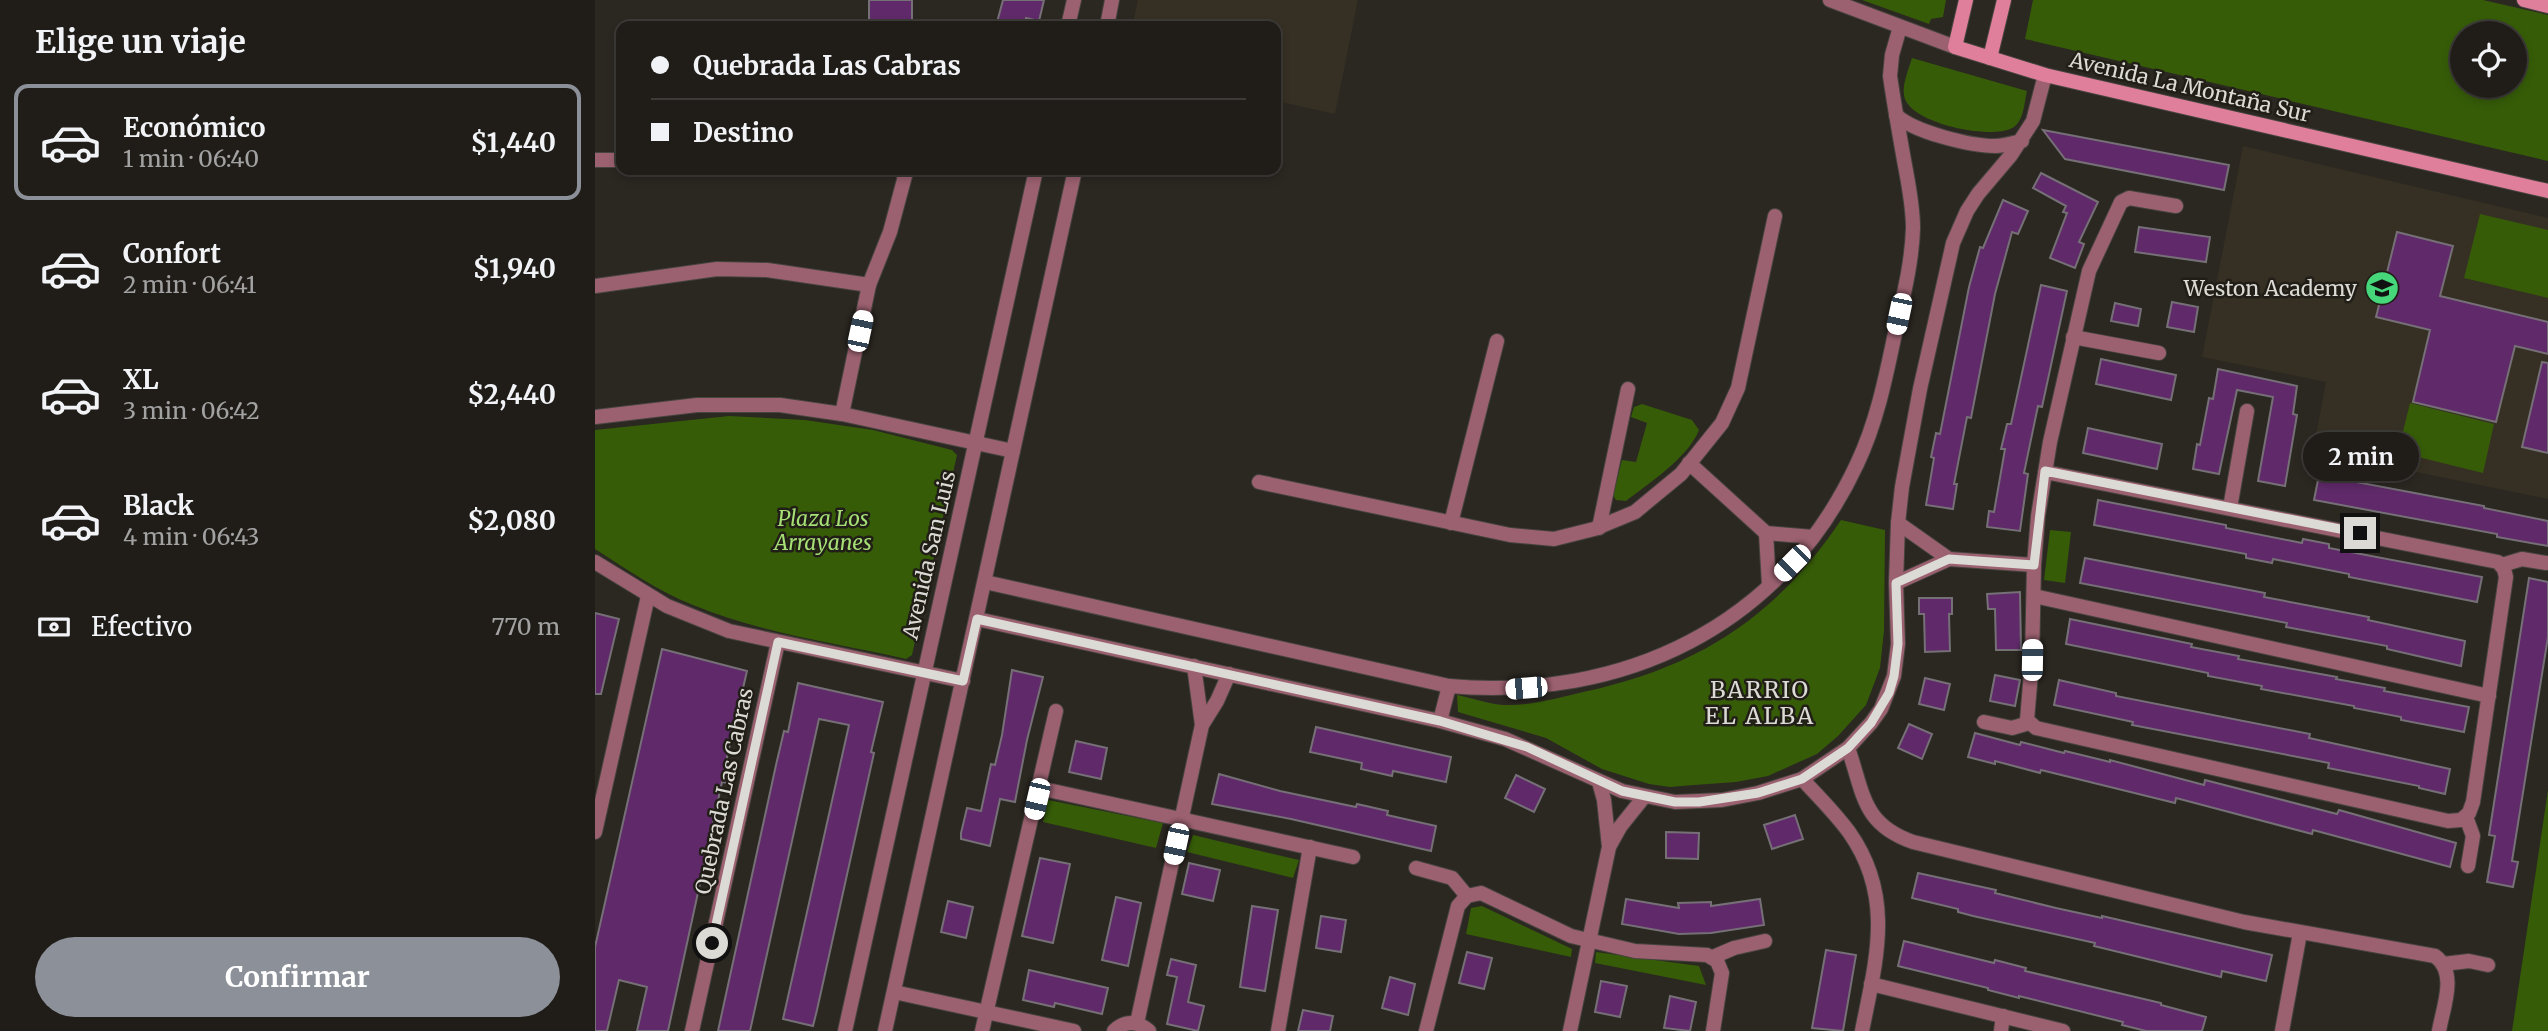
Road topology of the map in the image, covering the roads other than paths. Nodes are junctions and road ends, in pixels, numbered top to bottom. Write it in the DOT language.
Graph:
graph roads {
  1 [pos="1074,0"];
  2 [pos="1112,0"];
  3 [pos="1830,0"];
  4 [pos="1966,0"];
  5 [pos="2004,0"];
  6 [pos="2524,0"];
  7 [pos="2548,6"];
  8 [pos="1069,21"];
  9 [pos="1108,21"];
  10 [pos="1900,27"];
  11 [pos="1955,47"];
  12 [pos="1990,58"];
  13 [pos="2045,75"];
  14 [pos="1896,115"];
  15 [pos="2022,141"];
  16 [pos="595,160"];
  17 [pos="616,160"];
  18 [pos="904,175"];
  19 [pos="1036,175"];
  20 [pos="1074,175"];
  21 [pos="2548,191"];
  22 [pos="2176,206"];
  23 [pos="1775,216"];
  24 [pos="869,285"];
  25 [pos="595,286"];
  26 [pos="2073,337"];
  27 [pos="1497,341"];
  28 [pos="2159,353"];
  29 [pos="1627,389"];
  30 [pos="2247,411"];
  31 [pos="842,414"];
  32 [pos="595,417"];
  33 [pos="976,442"];
  34 [pos="1013,451"];
  35 [pos="1689,463"];
  36 [pos="2045,471"];
  37 [pos="1259,482"];
  38 [pos="2230,508"];
  39 [pos="1451,523"];
  40 [pos="1898,523"];
  41 [pos="1599,528"];
  42 [pos="1766,533"];
  43 [pos="1813,537"];
  44 [pos="1949,559"];
  45 [pos="595,562"];
  46 [pos="2546,563"];
  47 [pos="2034,565"];
  48 [pos="2502,565"];
  49 [pos="985,582"];
  50 [pos="1896,583"];
  51 [pos="1769,585"];
  52 [pos="648,596"];
  53 [pos="2034,596"];
  54 [pos="977,619"];
  55 [pos="778,642"];
  56 [pos="1194,666"];
  57 [pos="925,673"];
  58 [pos="1229,674"];
  59 [pos="963,681"];
  60 [pos="1449,686"];
  61 [pos="2489,696"];
  62 [pos="1056,711"];
  63 [pos="1440,721"];
  64 [pos="1984,722"];
  65 [pos="2029,723"];
  66 [pos="1202,725"];
  67 [pos="1848,748"];
  68 [pos="1802,779"];
  69 [pos="1599,782"];
  70 [pos="1039,788"];
  71 [pos="1644,797"];
  72 [pos="2466,817"];
  73 [pos="1181,819"];
  74 [pos="595,832"];
  75 [pos="1609,846"];
  76 [pos="1310,847"];
  77 [pos="1353,857"];
  78 [pos="2468,866"];
  79 [pos="1416,868"];
  80 [pos="1467,896"];
  81 [pos="2301,933"];
  82 [pos="1589,941"];
  83 [pos="1765,941"];
  84 [pos="1713,957"];
  85 [pos="2443,964"];
  86 [pos="2488,965"];
  87 [pos="1871,984"];
  88 [pos="894,992"];
  89 [pos="986,1012"];
  90 [pos="2002,1024"];
  91 [pos="1143,1027"];
  92 [pos="692,1031"];
  93 [pos="845,1031"];
  94 [pos="885,1031"];
  95 [pos="982,1031"];
  96 [pos="1074,1031"];
  97 [pos="1114,1031"];
  98 [pos="1278,1031"];
  99 [pos="1426,1031"];
  100 [pos="1570,1031"];
  101 [pos="1713,1031"];
  102 [pos="1862,1031"];
  103 [pos="2063,1031"];
  104 [pos="2282,1031"];
  105 [pos="2439,1031"];
  1 -- 8 [label="street"];
  2 -- 9 [label="street"];
  3 -- 10 [label="street, Avenida La Montaña Sur"];
  4 -- 11 [label="street"];
  5 -- 12 [label="street"];
  6 -- 7 [label="street"];
  10 -- 11 [label="street, Avenida La Montaña Sur"];
  10 -- 14 [label="street"];
  11 -- 12 [label="street, Avenida La Montaña Sur"];
  12 -- 13 [label="street, Avenida La Montaña Sur"];
  13 -- 15 [label="street"];
  13 -- 21 [label="street, Avenida La Montaña Sur"];
  14 -- 15 [label="street"];
  14 -- 43 [label="street"];
  15 -- 40 [label="street"];
  16 -- 17 [label="street"];
  18 -- 24 [label="street"];
  19 -- 33 [label="street, Avenida San Luis"];
  20 -- 34 [label="street"];
  22 -- 26 [label="street"];
  23 -- 35 [label="street"];
  24 -- 25 [label="street"];
  24 -- 31 [label="street"];
  26 -- 28 [label="street"];
  26 -- 36 [label="street"];
  27 -- 39 [label="street"];
  29 -- 41 [label="street"];
  30 -- 38 [label="street"];
  31 -- 32 [label="street"];
  31 -- 33 [label="street"];
  33 -- 34 [label="street"];
  33 -- 57 [label="street, Avenida San Luis"];
  34 -- 49 [label="street"];
  35 -- 41 [label="street"];
  35 -- 42 [label="street"];
  36 -- 38 [label="street"];
  36 -- 47 [label="street"];
  37 -- 39 [label="street"];
  38 -- 48 [label="street"];
  39 -- 41 [label="street"];
  40 -- 44 [label="street"];
  40 -- 50 [label="street"];
  42 -- 43 [label="street"];
  42 -- 51 [label="street"];
  43 -- 51 [label="street"];
  44 -- 47 [label="street"];
  44 -- 50 [label="street"];
  45 -- 52 [label="street"];
  46 -- 48 [label="street"];
  47 -- 53 [label="street"];
  48 -- 61 [label="street"];
  49 -- 54 [label="street"];
  49 -- 60 [label="street"];
  50 -- 67 [label="street"];
  51 -- 60 [label="street"];
  52 -- 55 [label="street"];
  52 -- 74 [label="street"];
  53 -- 61 [label="street"];
  53 -- 65 [label="street"];
  54 -- 56 [label="street"];
  54 -- 59 [label="street"];
  55 -- 57 [label="street"];
  55 -- 92 [label="street, Quebrada Las Cabras"];
  56 -- 58 [label="street"];
  56 -- 66 [label="street"];
  57 -- 59 [label="street"];
  57 -- 93 [label="street, Avenida San Luis"];
  58 -- 63 [label="street"];
  58 -- 66 [label="street"];
  59 -- 88 [label="street"];
  60 -- 63 [label="street"];
  61 -- 72 [label="street"];
  62 -- 70 [label="street"];
  63 -- 69 [label="street"];
  64 -- 65 [label="street"];
  65 -- 72 [label="street"];
  66 -- 73 [label="street"];
  67 -- 68 [label="street"];
  67 -- 81 [label="street"];
  68 -- 71 [label="street"];
  68 -- 87 [label="street"];
  69 -- 71 [label="street"];
  69 -- 75 [label="street"];
  70 -- 73 [label="street"];
  70 -- 89 [label="street"];
  71 -- 75 [label="street"];
  72 -- 78 [label="street"];
  73 -- 76 [label="street"];
  73 -- 91 [label="street"];
  75 -- 82 [label="street"];
  76 -- 77 [label="street"];
  76 -- 98 [label="street"];
  79 -- 80 [label="street"];
  80 -- 82 [label="street"];
  80 -- 99 [label="street"];
  81 -- 85 [label="street"];
  81 -- 104 [label="street"];
  82 -- 84 [label="street"];
  82 -- 100 [label="street"];
  83 -- 84 [label="street"];
  84 -- 101 [label="street"];
  85 -- 86 [label="street"];
  85 -- 105 [label="street"];
  87 -- 90 [label="street"];
  87 -- 102 [label="street"];
  88 -- 89 [label="street"];
  88 -- 94 [label="street"];
  89 -- 95 [label="street"];
  89 -- 96 [label="street"];
  90 -- 103 [label="street"];
  91 -- 97 [label="street"];
}
